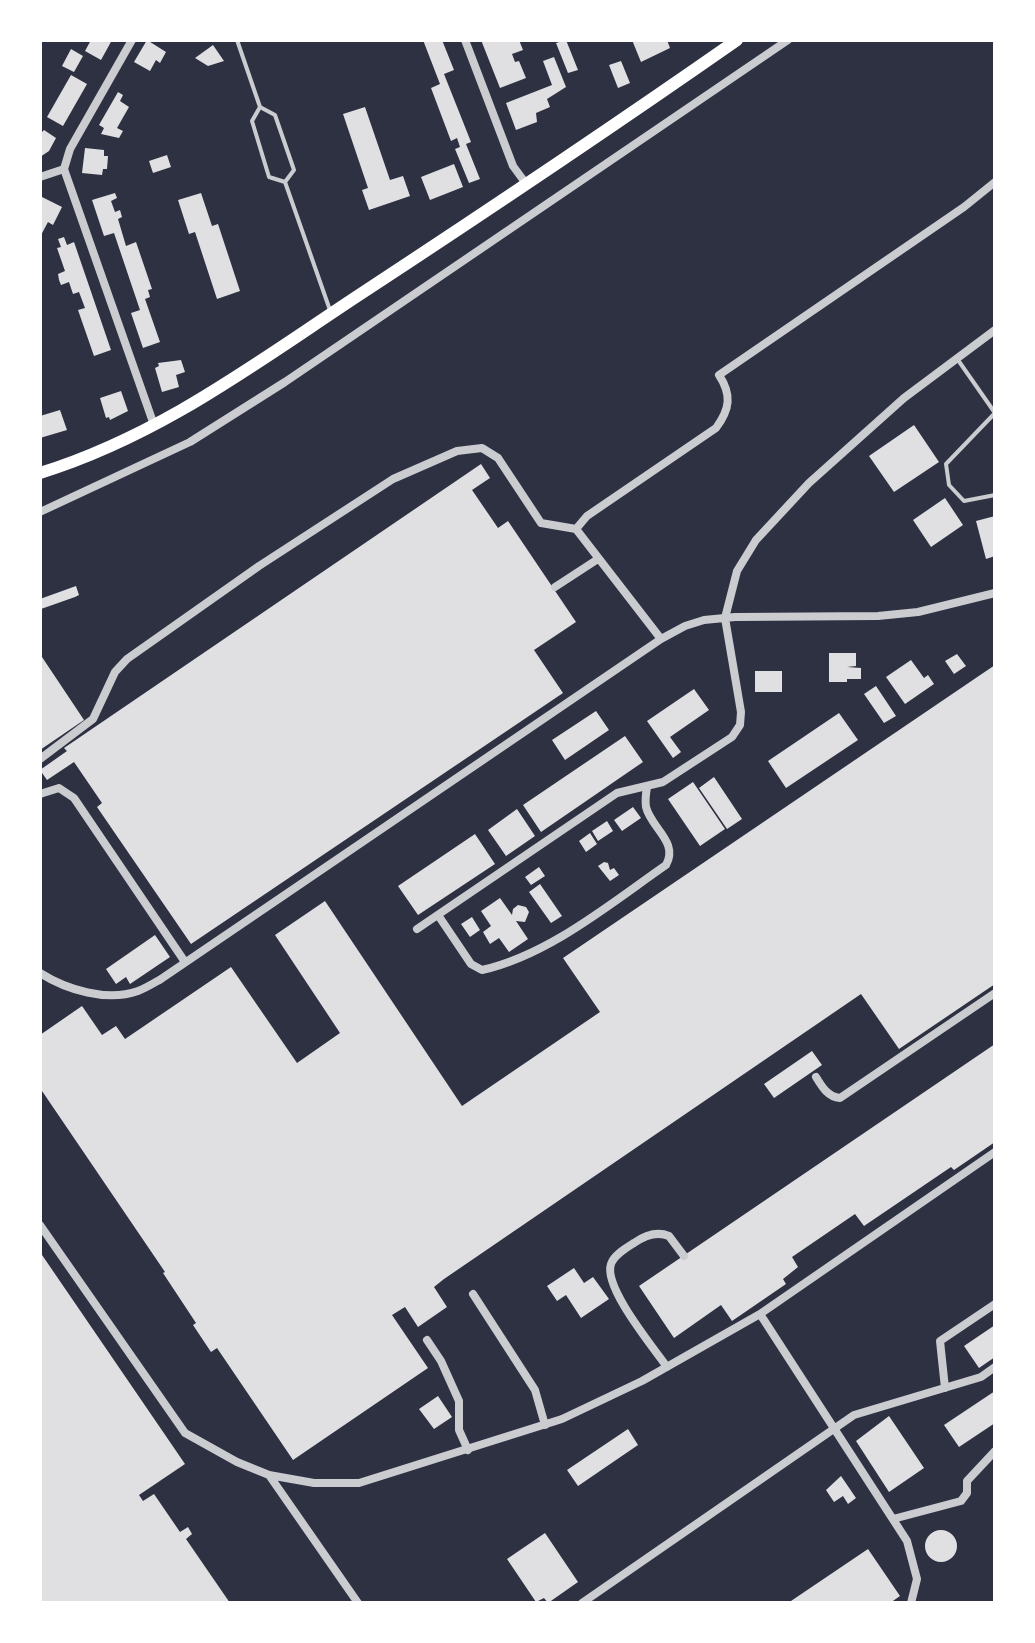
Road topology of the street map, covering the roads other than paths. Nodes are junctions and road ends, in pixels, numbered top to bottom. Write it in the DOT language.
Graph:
graph roads {
  1 [pos="132,40"];
  2 [pos="237,40"];
  3 [pos="465,40"];
  4 [pos="737,40"];
  5 [pos="788,40"];
  6 [pos="260,107"];
  7 [pos="64,169"];
  8 [pos="40,177"];
  9 [pos="285,182"];
  10 [pos="995,182"];
  11 [pos="527,185"];
  12 [pos="331,313"];
  13 [pos="995,330"];
  14 [pos="957,358"];
  15 [pos="154,425"];
  16 [pos="40,473"];
  17 [pos="995,495"];
  18 [pos="40,512"];
  19 [pos="576,529"];
  20 [pos="598,559"];
  21 [pos="555,587"];
  22 [pos="995,593"];
  23 [pos="725,618"];
  24 [pos="661,639"];
  25 [pos="40,759"];
  26 [pos="647,787"];
  27 [pos="40,794"];
  28 [pos="438,915"];
  29 [pos="417,929"];
  30 [pos="185,962"];
  31 [pos="40,973"];
  32 [pos="995,993"];
  33 [pos="816,1077"];
  34 [pos="995,1152"];
  35 [pos="40,1225"];
  36 [pos="684,1256"];
  37 [pos="473,1294"];
  38 [pos="995,1304"];
  39 [pos="760,1314"];
  40 [pos="427,1340"];
  41 [pos="667,1367"];
  42 [pos="995,1367"];
  43 [pos="945,1388"];
  44 [pos="545,1425"];
  45 [pos="835,1430"];
  46 [pos="468,1450"];
  47 [pos="995,1451"];
  48 [pos="269,1475"];
  49 [pos="893,1519"];
  50 [pos="358,1603"];
  51 [pos="582,1603"];
  52 [pos="911,1603"];
  1 -- 7 [label="street"];
  2 -- 6 [label="lane"];
  3 -- 11 [label="street"];
  4 -- 11 [label="main road"];
  5 -- 18 [label="street"];
  6 -- 9 [label="lane"];
  6 -- 9 [label="lane"];
  7 -- 8 [label="street"];
  7 -- 15 [label="street"];
  9 -- 12 [label="lane"];
  10 -- 19 [label="street"];
  11 -- 12 [label="main road"];
  12 -- 15 [label="main road"];
  13 -- 14 [label="street"];
  14 -- 17 [label="lane"];
  14 -- 23 [label="street"];
  15 -- 16 [label="main road"];
  19 -- 20 [label="street"];
  19 -- 25 [label="street"];
  20 -- 21 [label="street"];
  20 -- 24 [label="street"];
  22 -- 23 [label="street"];
  23 -- 24 [label="street"];
  23 -- 26 [label="street"];
  24 -- 30 [label="street"];
  26 -- 28 [label="street"];
  26 -- 28 [label="street"];
  27 -- 30 [label="street"];
  28 -- 29 [label="street"];
  30 -- 31 [label="street"];
  32 -- 33 [label="street"];
  34 -- 39 [label="street"];
  35 -- 48 [label="street"];
  36 -- 41 [label="street"];
  37 -- 44 [label="street"];
  38 -- 43 [label="street"];
  39 -- 41 [label="street"];
  39 -- 45 [label="street"];
  40 -- 46 [label="street"];
  41 -- 44 [label="street"];
  42 -- 43 [label="street"];
  43 -- 45 [label="street"];
  44 -- 46 [label="street"];
  45 -- 49 [label="street"];
  45 -- 51 [label="street"];
  46 -- 48 [label="street"];
  47 -- 49 [label="street"];
  48 -- 50 [label="street"];
  49 -- 52 [label="street"];
}
